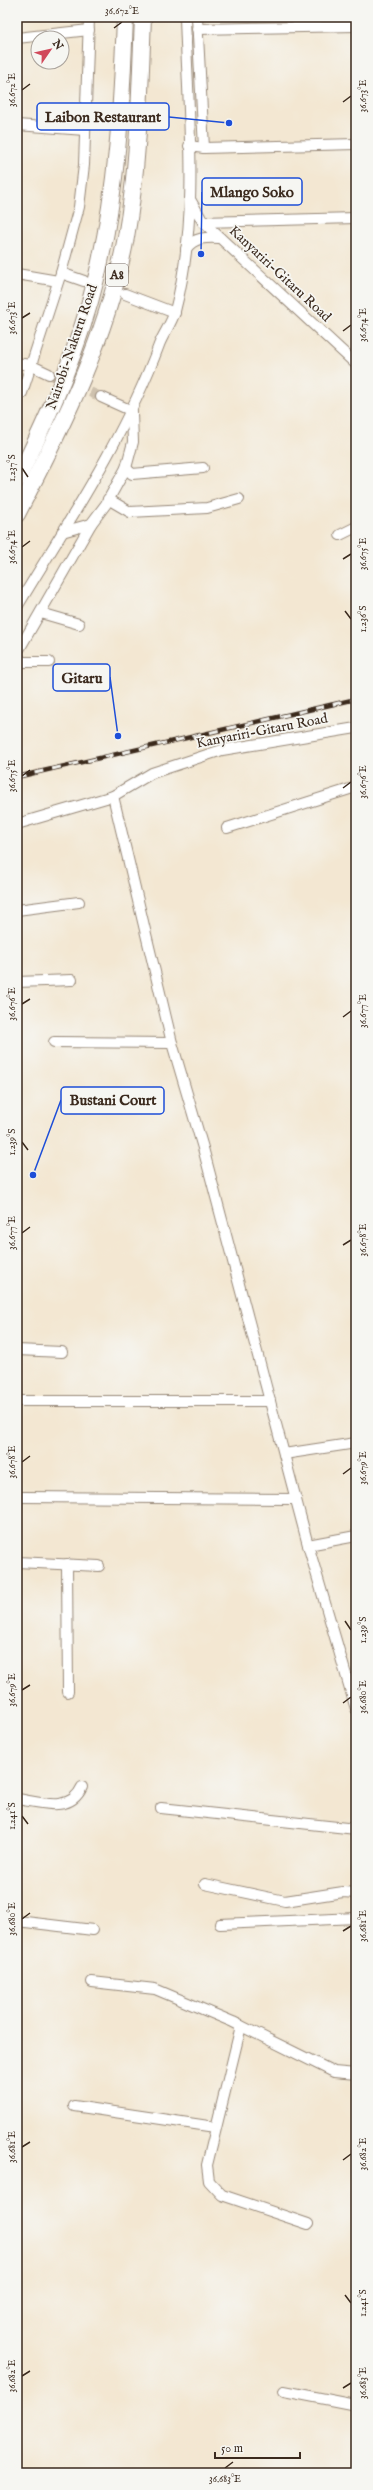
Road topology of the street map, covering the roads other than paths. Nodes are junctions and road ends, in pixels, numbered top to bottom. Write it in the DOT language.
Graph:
graph roads {
  1 [pos="89,17"];
  2 [pos="125,17"];
  3 [pos="143,17"];
  4 [pos="185,17"];
  5 [pos="197,17"];
  6 [pos="356,26"];
  7 [pos="197,29"];
  8 [pos="89,30"];
  9 [pos="17,38"];
  10 [pos="17,125"];
  11 [pos="85,130"];
  12 [pos="356,144"];
  13 [pos="189,146"];
  14 [pos="204,148"];
  15 [pos="191,201"];
  16 [pos="356,218"];
  17 [pos="203,222"];
  18 [pos="220,238"];
  19 [pos="186,249"];
  20 [pos="17,274"];
  21 [pos="59,277"];
  22 [pos="84,281"];
  23 [pos="125,294"];
  24 [pos="175,313"];
  25 [pos="17,363"];
  26 [pos="356,364"];
  27 [pos="30,365"];
  28 [pos="49,374"];
  29 [pos="19,395"];
  30 [pos="101,397"];
  31 [pos="17,403"];
  32 [pos="132,411"];
  33 [pos="126,468"];
  34 [pos="203,468"];
  35 [pos="17,480"];
  36 [pos="108,499"];
  37 [pos="239,499"];
  38 [pos="17,514"];
  39 [pos="91,524"];
  40 [pos="356,527"];
  41 [pos="62,532"];
  42 [pos="340,535"];
  43 [pos="17,607"];
  44 [pos="41,613"];
  45 [pos="79,624"];
  46 [pos="49,662"];
  47 [pos="356,728"];
  48 [pos="356,787"];
  49 [pos="113,796"];
  50 [pos="17,824"];
  51 [pos="227,828"];
  52 [pos="79,902"];
  53 [pos="17,910"];
  54 [pos="72,980"];
  55 [pos="17,982"];
  56 [pos="54,1042"];
  57 [pos="172,1043"];
  58 [pos="17,1350"];
  59 [pos="62,1352"];
  60 [pos="17,1401"];
  61 [pos="270,1401"];
  62 [pos="356,1443"];
  63 [pos="284,1454"];
  64 [pos="23,1497"];
  65 [pos="296,1498"];
  66 [pos="356,1536"];
  67 [pos="308,1545"];
  68 [pos="17,1562"];
  69 [pos="67,1564"];
  70 [pos="99,1566"];
  71 [pos="68,1692"];
  72 [pos="356,1709"];
  73 [pos="82,1787"];
  74 [pos="17,1799"];
  75 [pos="161,1808"];
  76 [pos="356,1830"];
  77 [pos="205,1884"];
  78 [pos="356,1894"];
  79 [pos="356,1918"];
  80 [pos="17,1921"];
  81 [pos="220,1924"];
  82 [pos="93,1930"];
  83 [pos="92,1982"];
  84 [pos="242,2026"];
  85 [pos="356,2074"];
  86 [pos="74,2106"];
  87 [pos="215,2127"];
  88 [pos="308,2224"];
  89 [pos="284,2391"];
  90 [pos="356,2405"];
  1 -- 8 [label="street"];
  2 -- 35 [label="highway, Nairobi-Nakuru Road / A8"];
  3 -- 38 [label="highway, Nairobi-Nakuru Road / A8"];
  4 -- 13 [label="street"];
  5 -- 7 [label="street"];
  6 -- 7 [label="street"];
  7 -- 14 [label="street"];
  8 -- 9 [label="street"];
  8 -- 11 [label="street"];
  10 -- 11 [label="street"];
  11 -- 21 [label="street"];
  12 -- 14 [label="street"];
  13 -- 14 [label="street"];
  13 -- 15 [label="street"];
  15 -- 17 [label="street, Kanyariri-Gitaru Road"];
  15 -- 19 [label="street"];
  16 -- 17 [label="street"];
  17 -- 18 [label="street, Kanyariri-Gitaru Road"];
  18 -- 19 [label="street"];
  18 -- 26 [label="street, Kanyariri-Gitaru Road"];
  19 -- 24 [label="street"];
  20 -- 21 [label="street"];
  21 -- 22 [label="street"];
  21 -- 27 [label="street"];
  23 -- 24 [label="street"];
  24 -- 32 [label="street"];
  25 -- 27 [label="street"];
  27 -- 28 [label="street"];
  27 -- 29 [label="street"];
  29 -- 31 [label="street"];
  30 -- 32 [label="street"];
  32 -- 33 [label="street"];
  32 -- 41 [label="street"];
  33 -- 34 [label="street"];
  33 -- 36 [label="street"];
  36 -- 37 [label="street"];
  36 -- 39 [label="street"];
  39 -- 41 [label="street"];
  39 -- 44 [label="street"];
  40 -- 42 [label="street"];
  41 -- 43 [label="street"];
  44 -- 45 [label="street"];
  44 -- 46 [label="street"];
  47 -- 49 [label="street, Kanyariri-Gitaru Road"];
  48 -- 51 [label="street"];
  49 -- 50 [label="street, Kanyariri-Gitaru Road"];
  49 -- 57 [label="street"];
  52 -- 53 [label="street"];
  54 -- 55 [label="street"];
  56 -- 57 [label="street"];
  57 -- 61 [label="street"];
  58 -- 59 [label="street"];
  60 -- 61 [label="street"];
  61 -- 63 [label="street"];
  62 -- 63 [label="street"];
  63 -- 65 [label="street"];
  64 -- 65 [label="street"];
  65 -- 67 [label="street"];
  66 -- 67 [label="street"];
  67 -- 72 [label="street"];
  68 -- 69 [label="street"];
  69 -- 70 [label="street"];
  69 -- 71 [label="street"];
  73 -- 74 [label="street"];
  75 -- 76 [label="street"];
  77 -- 78 [label="street"];
  79 -- 81 [label="street"];
  80 -- 82 [label="street"];
  83 -- 84 [label="street"];
  84 -- 85 [label="street"];
  84 -- 87 [label="street"];
  86 -- 87 [label="street"];
  87 -- 88 [label="street"];
  89 -- 90 [label="street"];
}
